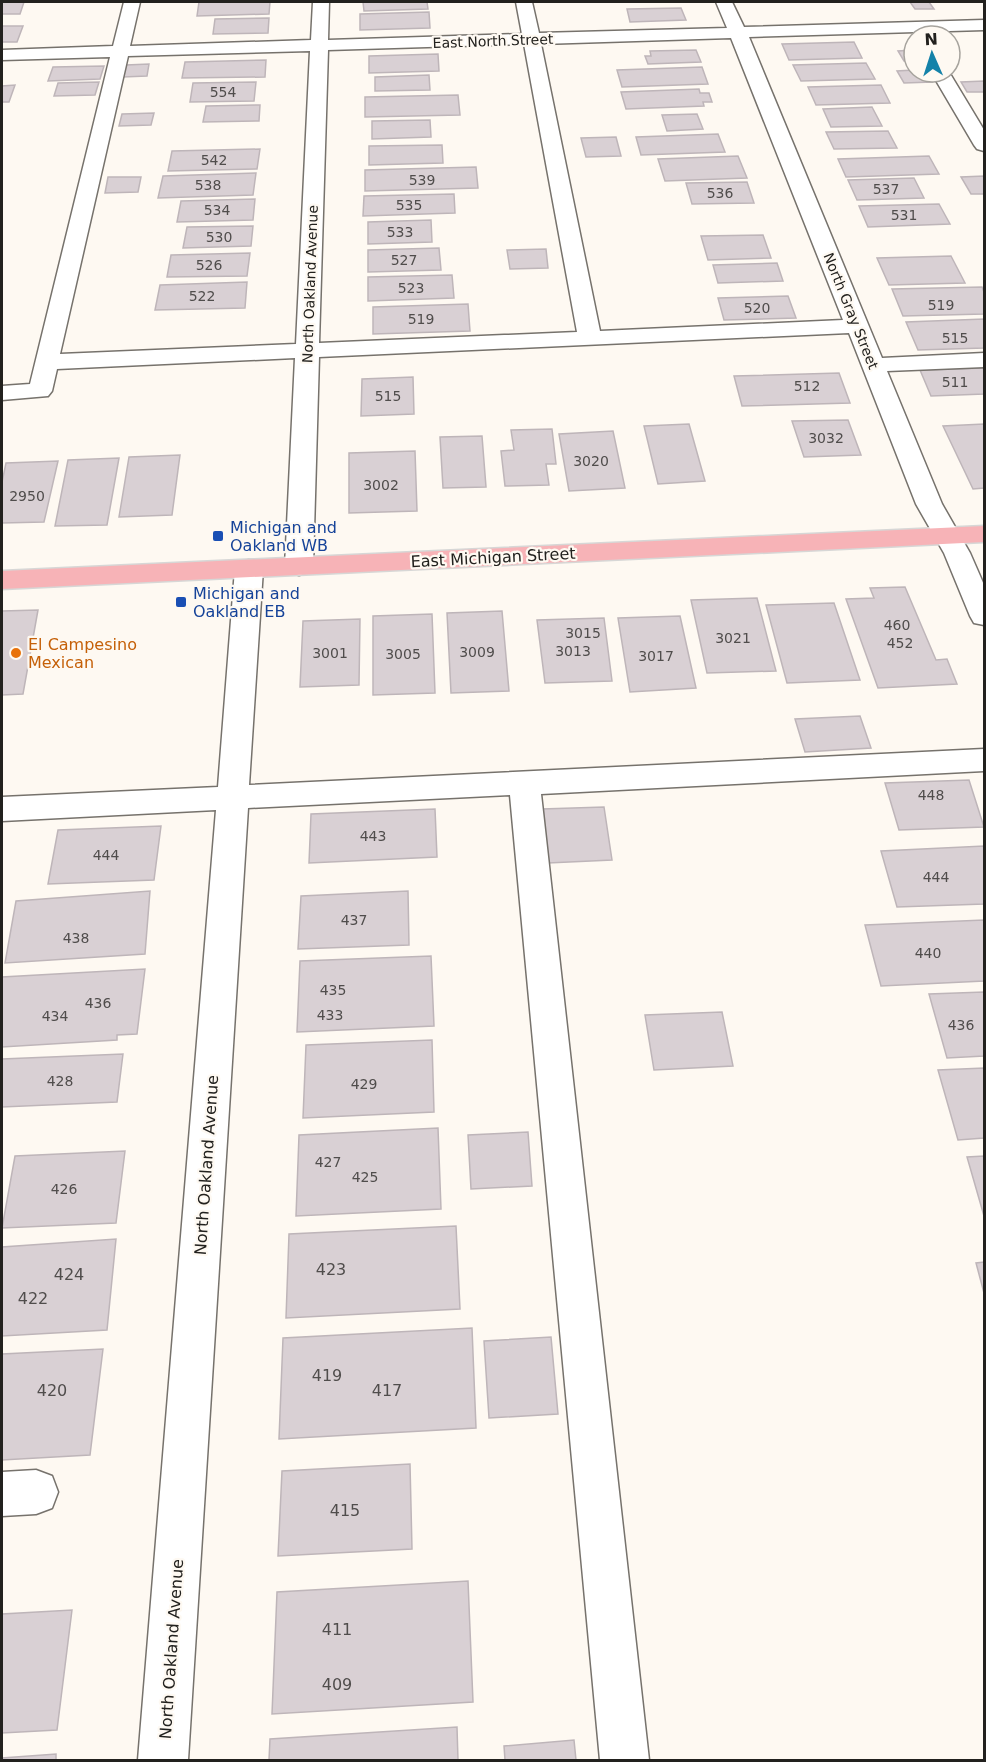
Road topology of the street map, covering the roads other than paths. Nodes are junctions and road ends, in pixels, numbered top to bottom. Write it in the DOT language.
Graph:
graph roads {
  1 [pos="132,2"];
  2 [pos="321,2"];
  3 [pos="524,2"];
  4 [pos="724,2"];
  5 [pos="902,11"];
  6 [pos="910,24"];
  7 [pos="984,25"];
  8 [pos="962,27"];
  9 [pos="902,32"];
  10 [pos="737,34"];
  11 [pos="532,40"];
  12 [pos="320,47"];
  13 [pos="120,52"];
  14 [pos="2,56"];
  15 [pos="947,84"];
  16 [pos="984,145"];
  17 [pos="857,326"];
  18 [pos="590,338"];
  19 [pos="308,351"];
  20 [pos="984,360"];
  21 [pos="47,362"];
  22 [pos="873,365"];
  23 [pos="2,393"];
  24 [pos="984,534"];
  25 [pos="946,536"];
  26 [pos="299,566"];
  27 [pos="249,568"];
  28 [pos="2,580"];
  29 [pos="984,616"];
  30 [pos="984,760"];
  31 [pos="524,783"];
  32 [pos="232,796"];
  33 [pos="2,809"];
  34 [pos="163,1761"];
  35 [pos="625,1761"];
  1 -- 13 [label="street"];
  2 -- 12 [label="street, North Oakland Avenue"];
  3 -- 11 [label="street"];
  4 -- 10 [label="street, North Gray Street"];
  5 -- 6 [label="street"];
  7 -- 8 [label="street, East North Street"];
  9 -- 10 [label="street, East North Street"];
  10 -- 11 [label="street, East North Street"];
  10 -- 17 [label="street, North Gray Street"];
  11 -- 12 [label="street, East North Street"];
  11 -- 18 [label="street"];
  12 -- 13 [label="street, East North Street"];
  12 -- 19 [label="street, North Oakland Avenue"];
  13 -- 14 [label="street, East North Street"];
  13 -- 21 [label="street"];
  15 -- 16 [label="street"];
  17 -- 18 [label="street"];
  17 -- 22 [label="street, North Gray Street"];
  18 -- 19 [label="street"];
  19 -- 21 [label="street"];
  19 -- 26 [label="street, North Oakland Avenue"];
  20 -- 22 [label="street"];
  21 -- 23 [label="street"];
  22 -- 25 [label="street, North Gray Street"];
  24 -- 25 [label="main road, East Michigan Street"];
  25 -- 26 [label="main road, East Michigan Street"];
  25 -- 29 [label="street, North Gray Street"];
  26 -- 27 [label="main road, East Michigan Street"];
  27 -- 28 [label="main road, East Michigan Street"];
  27 -- 32 [label="street, North Oakland Avenue"];
  30 -- 31 [label="street"];
  31 -- 32 [label="street"];
  31 -- 35 [label="street"];
  32 -- 33 [label="street"];
  32 -- 34 [label="street, North Oakland Avenue"];
}
